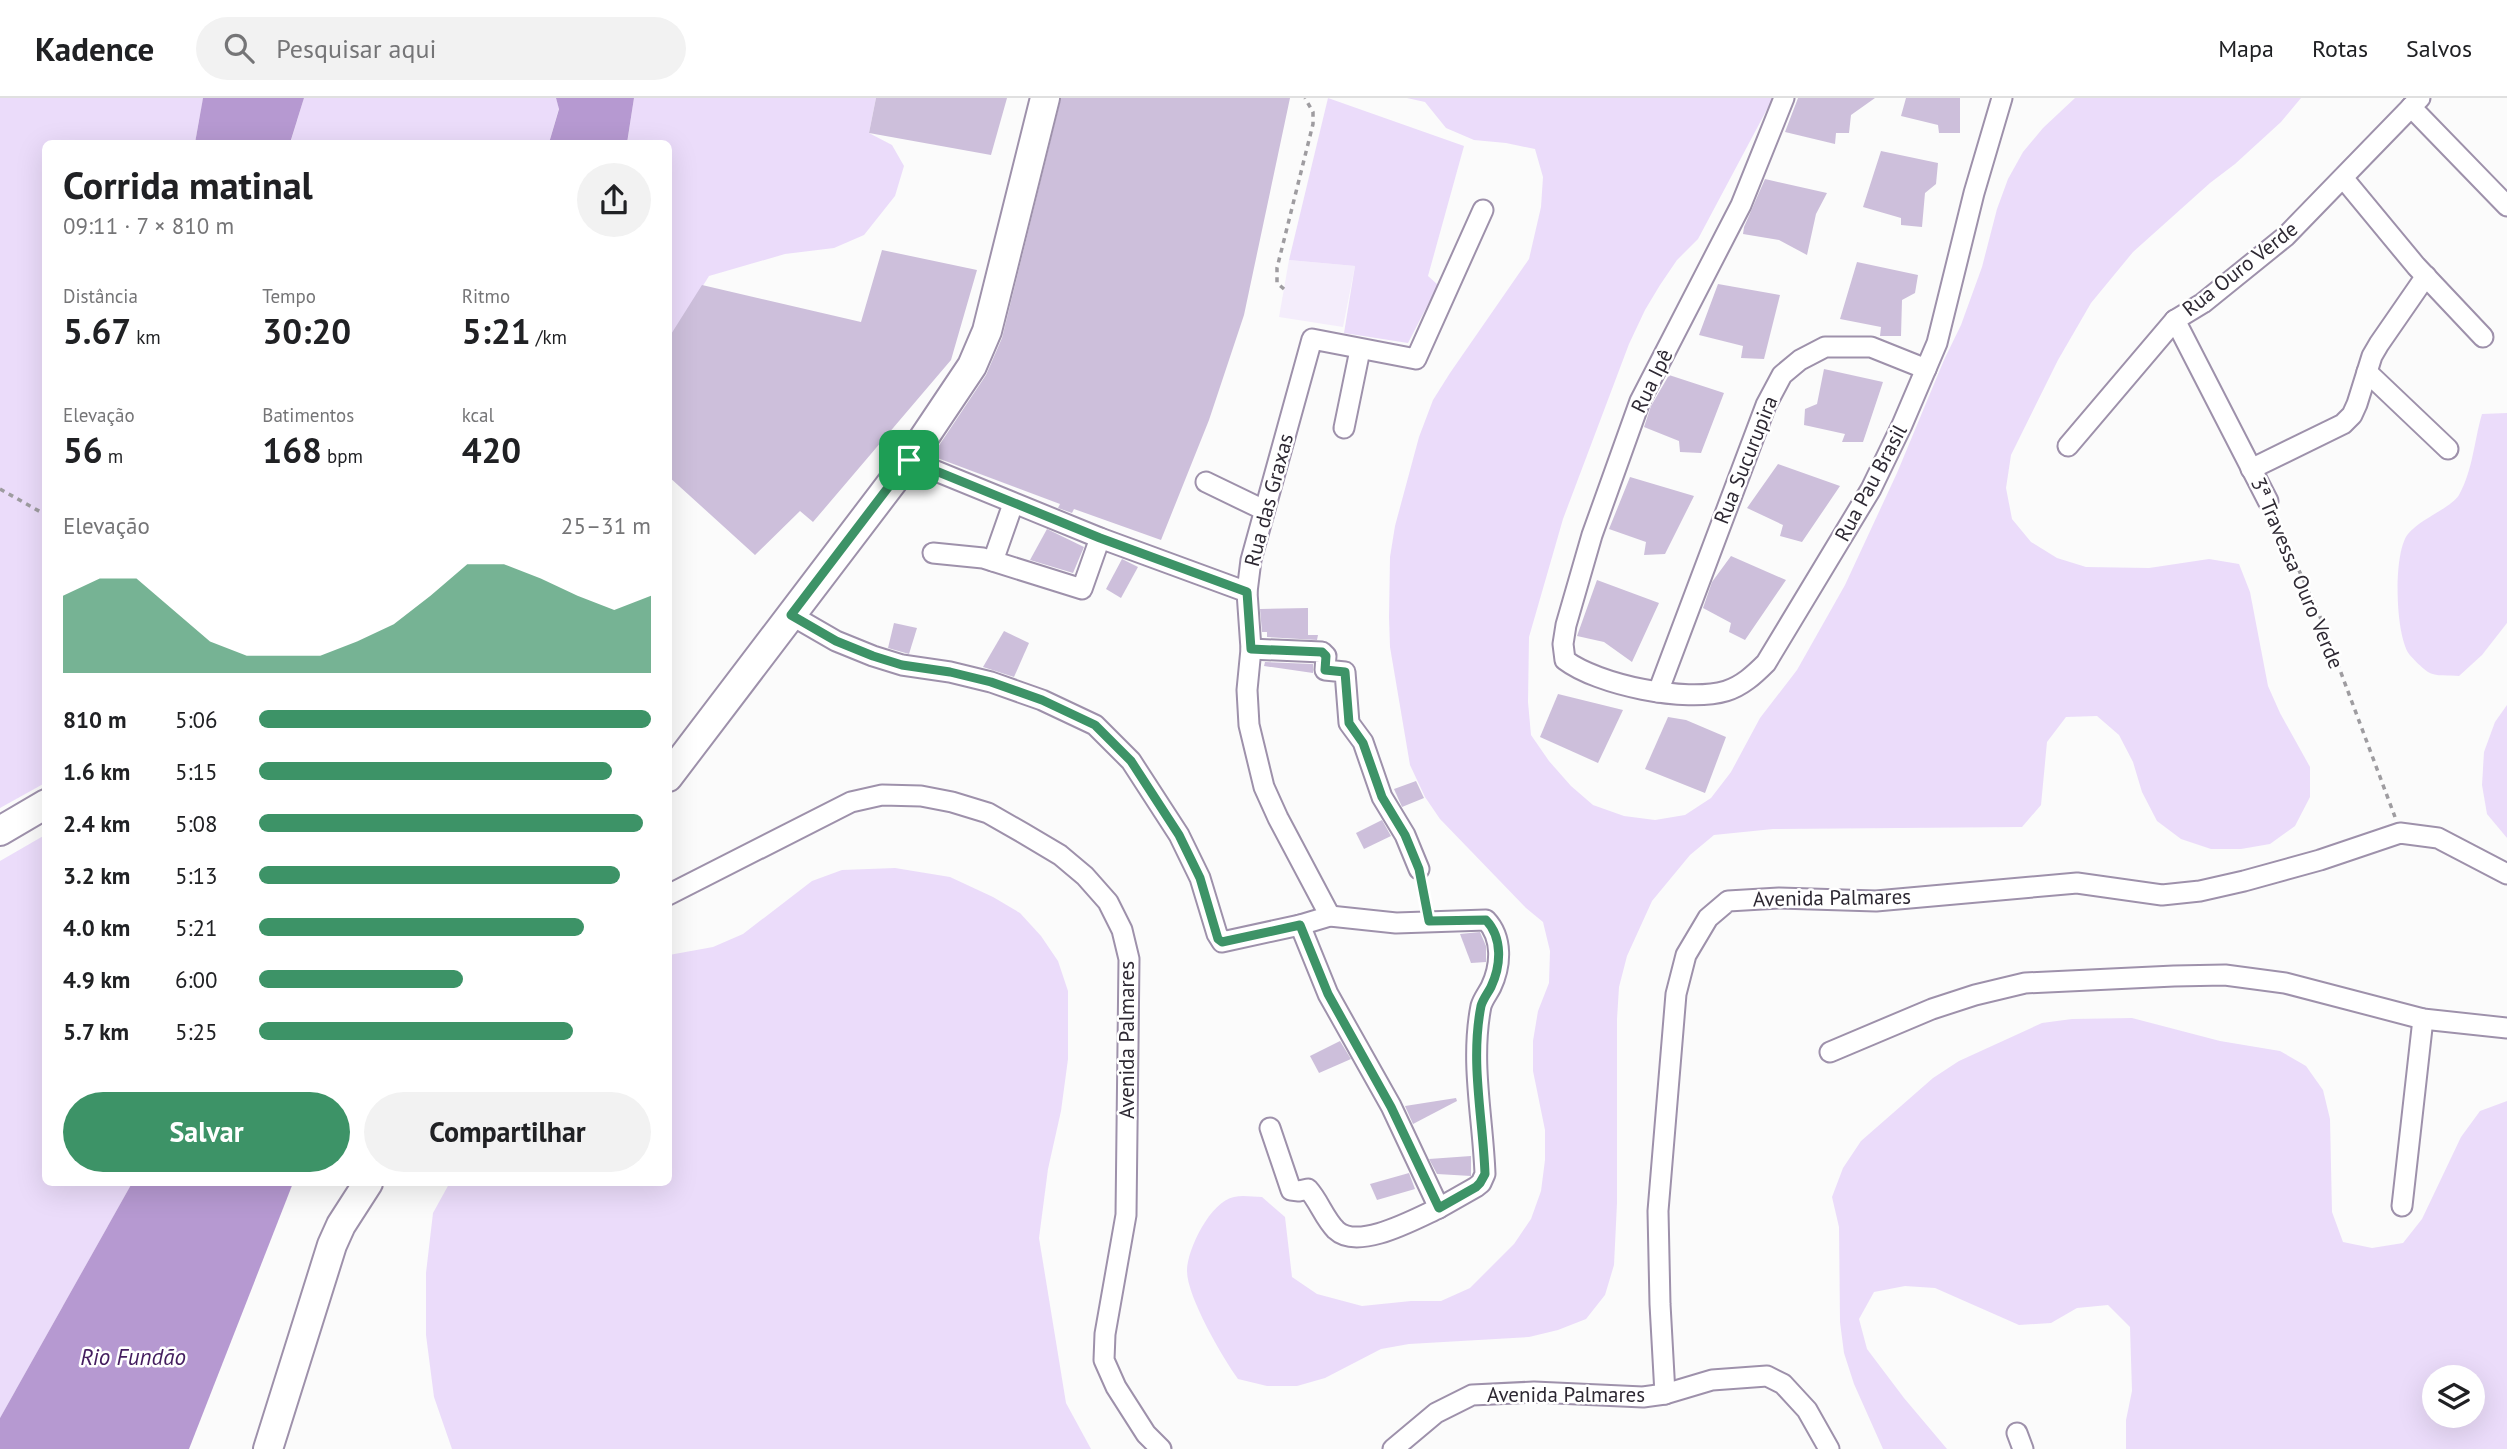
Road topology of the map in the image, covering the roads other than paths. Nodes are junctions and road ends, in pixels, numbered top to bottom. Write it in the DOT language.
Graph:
graph roads {
  1 [pos="1045,98"];
  2 [pos="1784,98"];
  3 [pos="2002,98"];
  4 [pos="2415,103"];
  5 [pos="2344,179"];
  6 [pos="2507,206"];
  7 [pos="1483,210"];
  8 [pos="2426,276"];
  9 [pos="2175,320"];
  10 [pos="2483,337"];
  11 [pos="1360,350"];
  12 [pos="1926,369"];
  13 [pos="2367,372"];
  14 [pos="1344,428"];
  15 [pos="2068,446"];
  16 [pos="2448,449"];
  17 [pos="909,460"];
  18 [pos="2251,468"];
  19 [pos="1206,482"];
  20 [pos="2268,501"];
  21 [pos="1013,504"];
  22 [pos="1264,510"];
  23 [pos="1100,538"];
  24 [pos="933,553"];
  25 [pos="993,561"];
  26 [pos="1247,592"];
  27 [pos="791,615"];
  28 [pos="1251,649"];
  29 [pos="1579,671"];
  30 [pos="1658,692"];
  31 [pos="672,772"];
  32 [pos="42,806"];
  33 [pos="0,831"];
  34 [pos="1419,869"];
  35 [pos="2507,874"];
  36 [pos="672,893"];
  37 [pos="1330,916"];
  38 [pos="1300,925"];
  39 [pos="2423,1019"];
  40 [pos="2507,1028"];
  41 [pos="1830,1052"];
  42 [pos="1270,1128"];
  43 [pos="366,1186"];
  44 [pos="2402,1206"];
  45 [pos="1439,1208"];
  46 [pos="1665,1394"];
  47 [pos="268,1449"];
  48 [pos="1161,1449"];
  49 [pos="1393,1449"];
  50 [pos="1829,1449"];
  1 -- 17 [label="main road"];
  2 -- 29 [label="street, Rua Ipê"];
  3 -- 12 [label="street, Rua Pau Brasil"];
  4 -- 5 [label="street, Rua Ouro Verde"];
  4 -- 6 [label="street"];
  5 -- 8 [label="street"];
  5 -- 9 [label="street, Rua Ouro Verde"];
  7 -- 11 [label="street, Rua das Graxas"];
  8 -- 10 [label="street"];
  8 -- 13 [label="street"];
  9 -- 15 [label="street, Rua Ouro Verde"];
  9 -- 18 [label="street, 3ª Travessa Ouro Verde"];
  11 -- 14 [label="street"];
  11 -- 22 [label="street, Rua das Graxas"];
  12 -- 30 [label="street, Rua Pau Brasil"];
  12 -- 30 [label="street, Rua Sucurupira"];
  13 -- 16 [label="street"];
  13 -- 18 [label="street"];
  17 -- 21 [label="street"];
  17 -- 27 [label="main road"];
  18 -- 20 [label="street, 3ª Travessa Ouro Verde"];
  19 -- 22 [label="street"];
  21 -- 23 [label="street"];
  21 -- 25 [label="street"];
  22 -- 26 [label="street, Rua das Graxas"];
  23 -- 25 [label="street"];
  23 -- 26 [label="street"];
  24 -- 25 [label="street"];
  26 -- 28 [label="street, Rua das Graxas"];
  27 -- 31 [label="main road"];
  27 -- 38 [label="street"];
  28 -- 34 [label="street"];
  28 -- 37 [label="street, Rua das Graxas"];
  29 -- 30 [label="street, Rua Pau Brasil"];
  32 -- 33 [label="main road"];
  35 -- 46 [label="street, Avenida Palmares"];
  36 -- 48 [label="street, Avenida Palmares"];
  37 -- 38 [label="street"];
  37 -- 45 [label="street"];
  38 -- 45 [label="street"];
  39 -- 40 [label="street"];
  39 -- 41 [label="street"];
  39 -- 44 [label="street"];
  42 -- 45 [label="street"];
  43 -- 47 [label="main road"];
  46 -- 49 [label="street, Avenida Palmares"];
  46 -- 50 [label="street"];
}
